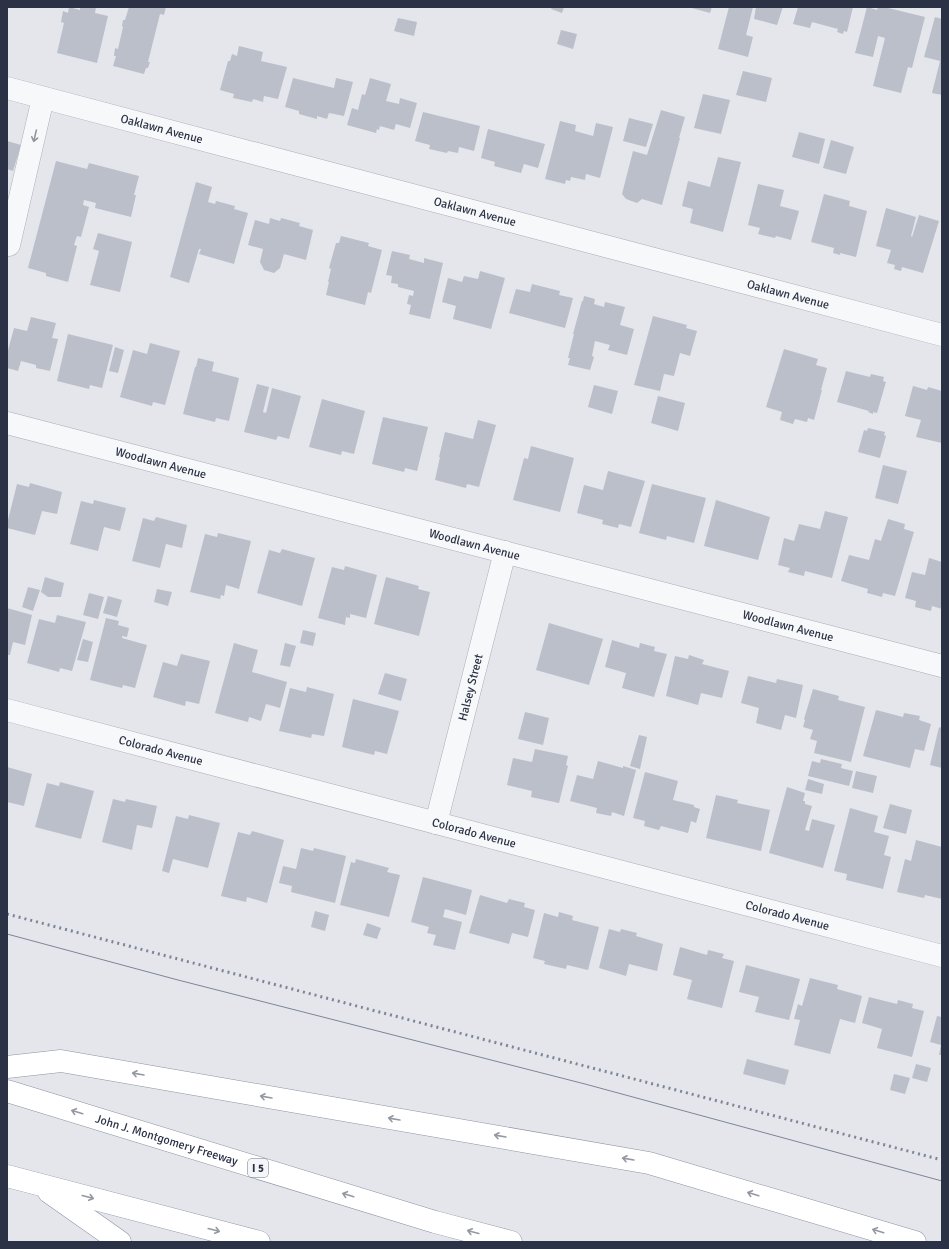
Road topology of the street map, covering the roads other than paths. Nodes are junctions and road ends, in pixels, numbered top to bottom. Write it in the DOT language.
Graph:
graph roads {
  1 [pos="7,88"];
  2 [pos="43,98"];
  3 [pos="7,244"];
  4 [pos="942,335"];
  5 [pos="7,423"];
  6 [pos="505,552"];
  7 [pos="942,666"];
  8 [pos="7,710"];
  9 [pos="436,823"];
  10 [pos="942,956"];
  11 [pos="7,1067"];
  12 [pos="7,1091"];
  13 [pos="7,1176"];
  14 [pos="37,1184"];
  15 [pos="120,1242"];
  16 [pos="259,1242"];
  17 [pos="511,1242"];
  18 [pos="915,1242"];
  1 -- 2 [label="street, Oaklawn Avenue"];
  2 -- 3 [label="street, one-way"];
  2 -- 4 [label="street, Oaklawn Avenue"];
  5 -- 6 [label="street, Woodlawn Avenue"];
  6 -- 7 [label="street, Woodlawn Avenue"];
  6 -- 9 [label="street, Halsey Street"];
  8 -- 9 [label="street, Colorado Avenue"];
  9 -- 10 [label="street, Colorado Avenue"];
  18 -- 11 [label="highway, one-way"];
  17 -- 12 [label="highway, John J. Montgomery Freeway / I 5, one-way"];
  13 -- 14 [label="highway"];
  14 -- 15 [label="highway"];
  14 -- 16 [label="highway, one-way"];
}
